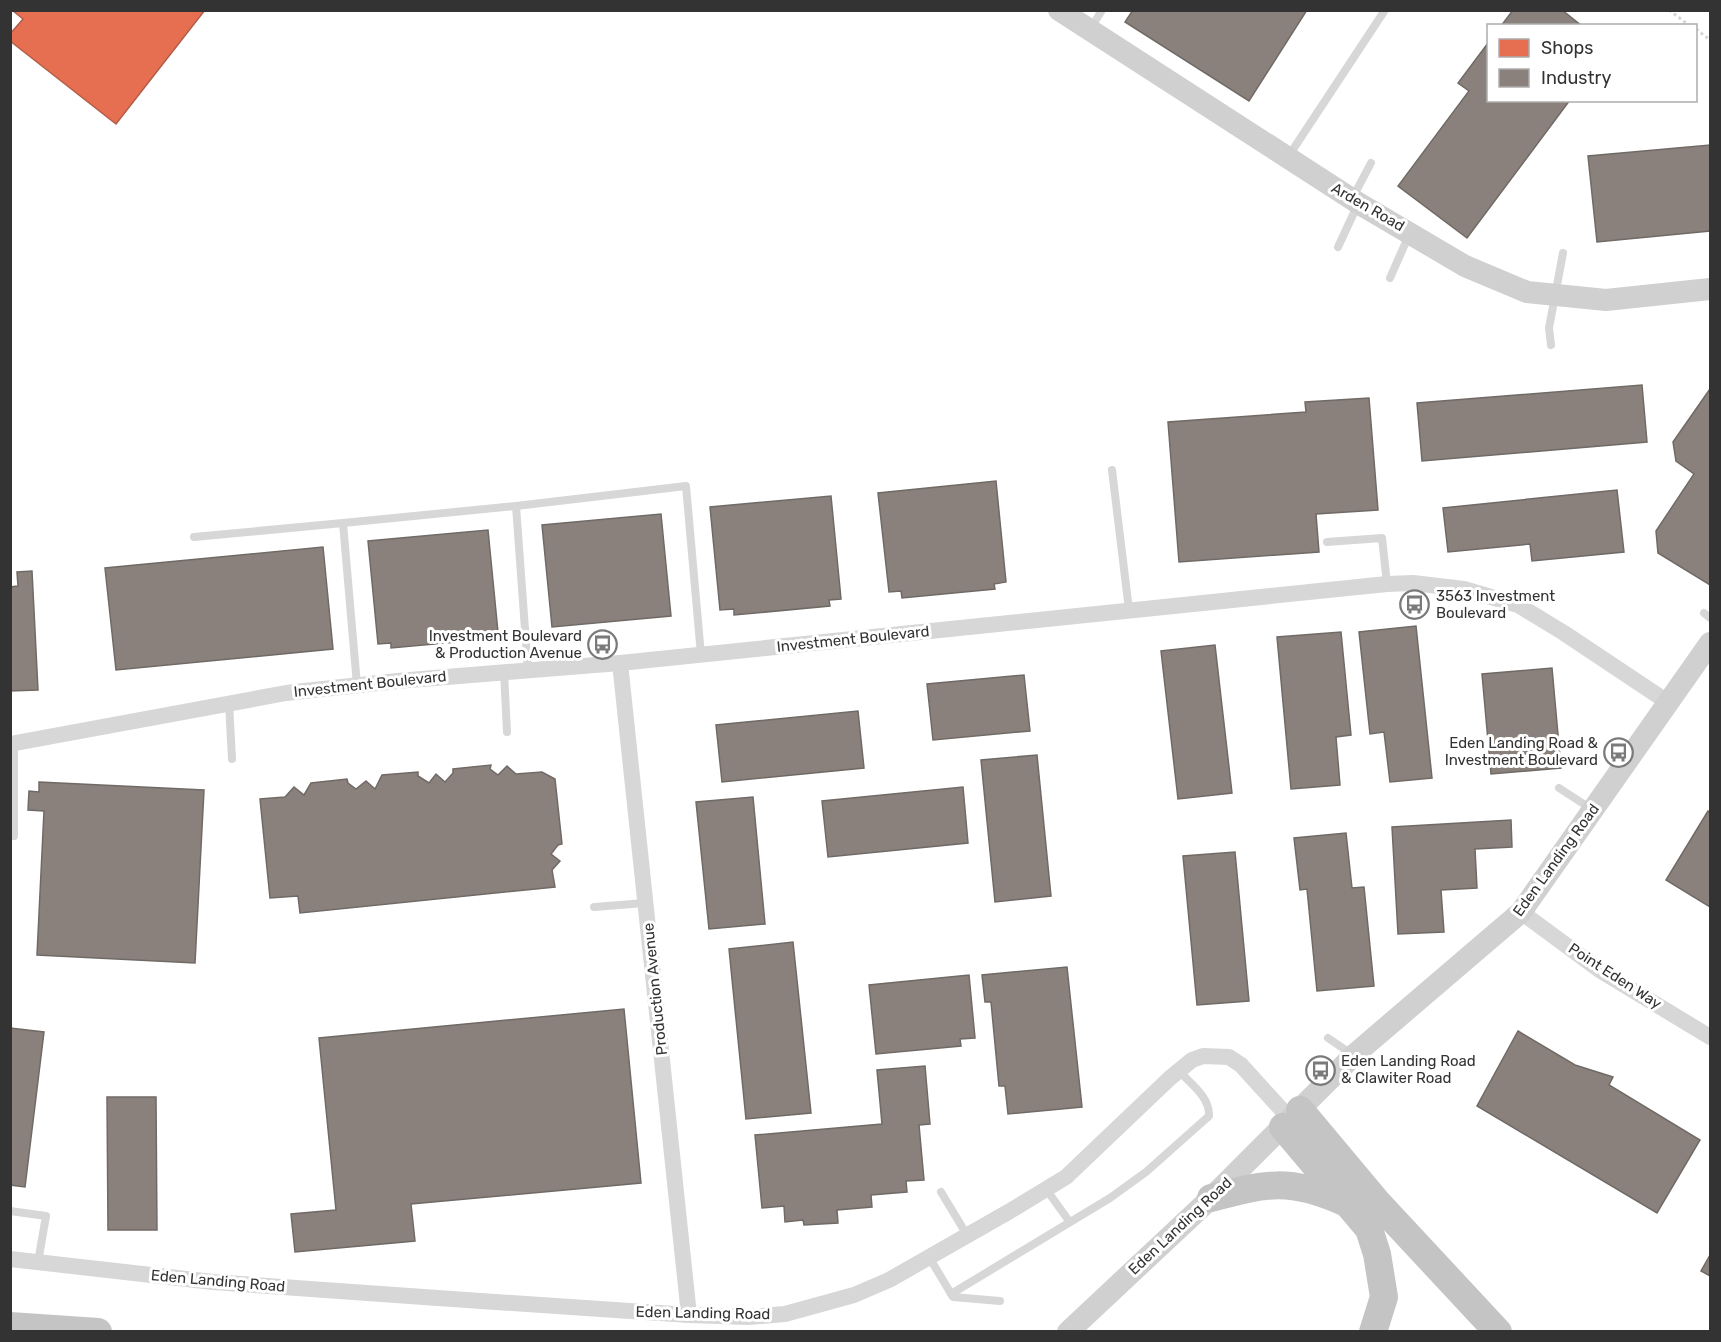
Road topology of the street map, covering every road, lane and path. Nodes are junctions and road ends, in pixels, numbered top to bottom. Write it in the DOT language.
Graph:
graph roads {
  1 [pos="1059,10"];
  2 [pos="1102,10"];
  3 [pos="1385,10"];
  4 [pos="1669,10"];
  5 [pos="1687,24"];
  6 [pos="1090,30"];
  7 [pos="1697,30"];
  8 [pos="1710,40"];
  9 [pos="1288,158"];
  10 [pos="1371,163"];
  11 [pos="1355,201"];
  12 [pos="1411,232"];
  13 [pos="1338,247"];
  14 [pos="1563,253"];
  15 [pos="1390,278"];
  16 [pos="1710,289"];
  17 [pos="1556,295"];
  18 [pos="1551,345"];
  19 [pos="1112,470"];
  20 [pos="516,506"];
  21 [pos="343,523"];
  22 [pos="194,537"];
  23 [pos="1327,542"];
  24 [pos="1387,584"];
  25 [pos="1129,610"];
  26 [pos="1710,644"];
  27 [pos="701,655"];
  28 [pos="620,663"];
  29 [pos="528,670"];
  30 [pos="504,672"];
  31 [pos="357,685"];
  32 [pos="229,702"];
  33 [pos="1669,703"];
  34 [pos="507,732"];
  35 [pos="12,743"];
  36 [pos="232,759"];
  37 [pos="1559,788"];
  38 [pos="1593,810"];
  39 [pos="10,836"];
  40 [pos="645,903"];
  41 [pos="594,907"];
  42 [pos="1521,912"];
  43 [pos="1710,1037"];
  44 [pos="1328,1038"];
  45 [pos="1354,1056"];
  46 [pos="1179,1071"];
  47 [pos="1291,1119"];
  48 [pos="1046,1189"];
  49 [pos="941,1192"];
  50 [pos="1211,1198"];
  51 [pos="1348,1204"];
  52 [pos="10,1211"];
  53 [pos="1069,1221"];
  54 [pos="967,1235"];
  55 [pos="929,1257"];
  56 [pos="10,1259"];
  57 [pos="38,1262"];
  58 [pos="951,1294"];
  59 [pos="1000,1301"];
  60 [pos="690,1315"];
  61 [pos="10,1326"];
  62 [pos="1072,1328"];
  63 [pos="98,1332"];
  64 [pos="1373,1332"];
  65 [pos="1498,1332"];
  1 -- 6 [label="street, Arden Road"];
  2 -- 6 [label="lane"];
  3 -- 9 [label="lane"];
  4 -- 5 [label="path"];
  6 -- 9 [label="street, Arden Road"];
  7 -- 8 [label="path"];
  9 -- 11 [label="street, Arden Road"];
  10 -- 11 [label="lane"];
  11 -- 12 [label="street, Arden Road"];
  11 -- 13 [label="lane"];
  12 -- 15 [label="lane"];
  12 -- 17 [label="street, Arden Road"];
  14 -- 17 [label="lane"];
  16 -- 17 [label="street, Arden Road"];
  17 -- 18 [label="lane"];
  19 -- 25 [label="lane"];
  20 -- 21 [label="lane"];
  20 -- 27 [label="lane"];
  20 -- 29 [label="lane"];
  21 -- 22 [label="lane"];
  21 -- 31 [label="lane"];
  23 -- 24 [label="lane"];
  24 -- 25 [label="street, Investment Boulevard"];
  24 -- 33 [label="street, Investment Boulevard"];
  25 -- 27 [label="street, Investment Boulevard"];
  26 -- 33 [label="street, Eden Landing Road"];
  27 -- 28 [label="street, Investment Boulevard"];
  28 -- 29 [label="street, Investment Boulevard"];
  28 -- 40 [label="street, Production Avenue"];
  29 -- 30 [label="street, Investment Boulevard"];
  30 -- 31 [label="street, Investment Boulevard"];
  30 -- 34 [label="lane"];
  31 -- 32 [label="street, Investment Boulevard"];
  32 -- 35 [label="street, Investment Boulevard"];
  32 -- 36 [label="lane"];
  33 -- 38 [label="street, Eden Landing Road"];
  35 -- 39 [label="lane"];
  37 -- 38 [label="lane"];
  38 -- 42 [label="street, Eden Landing Road"];
  40 -- 41 [label="lane"];
  40 -- 60 [label="street, Production Avenue"];
  42 -- 43 [label="street, Point Eden Way"];
  42 -- 45 [label="street, Eden Landing Road"];
  44 -- 45 [label="lane"];
  45 -- 47 [label="street, Eden Landing Road"];
  46 -- 47 [label="street, Eden Landing Road"];
  46 -- 48 [label="street, Eden Landing Road"];
  46 -- 53 [label="lane"];
  47 -- 50 [label="street, Eden Landing Road"];
  47 -- 51 [label="highway"];
  47 -- 65 [label="highway"];
  48 -- 53 [label="lane"];
  48 -- 54 [label="street, Eden Landing Road"];
  49 -- 54 [label="lane"];
  50 -- 51 [label="highway"];
  50 -- 62 [label="street, Eden Landing Road"];
  51 -- 64 [label="highway"];
  52 -- 57 [label="lane"];
  53 -- 58 [label="lane"];
  54 -- 55 [label="street, Eden Landing Road"];
  55 -- 58 [label="lane"];
  55 -- 60 [label="street, Eden Landing Road"];
  56 -- 57 [label="street, Eden Landing Road"];
  57 -- 60 [label="street, Eden Landing Road"];
  58 -- 59 [label="lane"];
  61 -- 63 [label="highway"];
}
